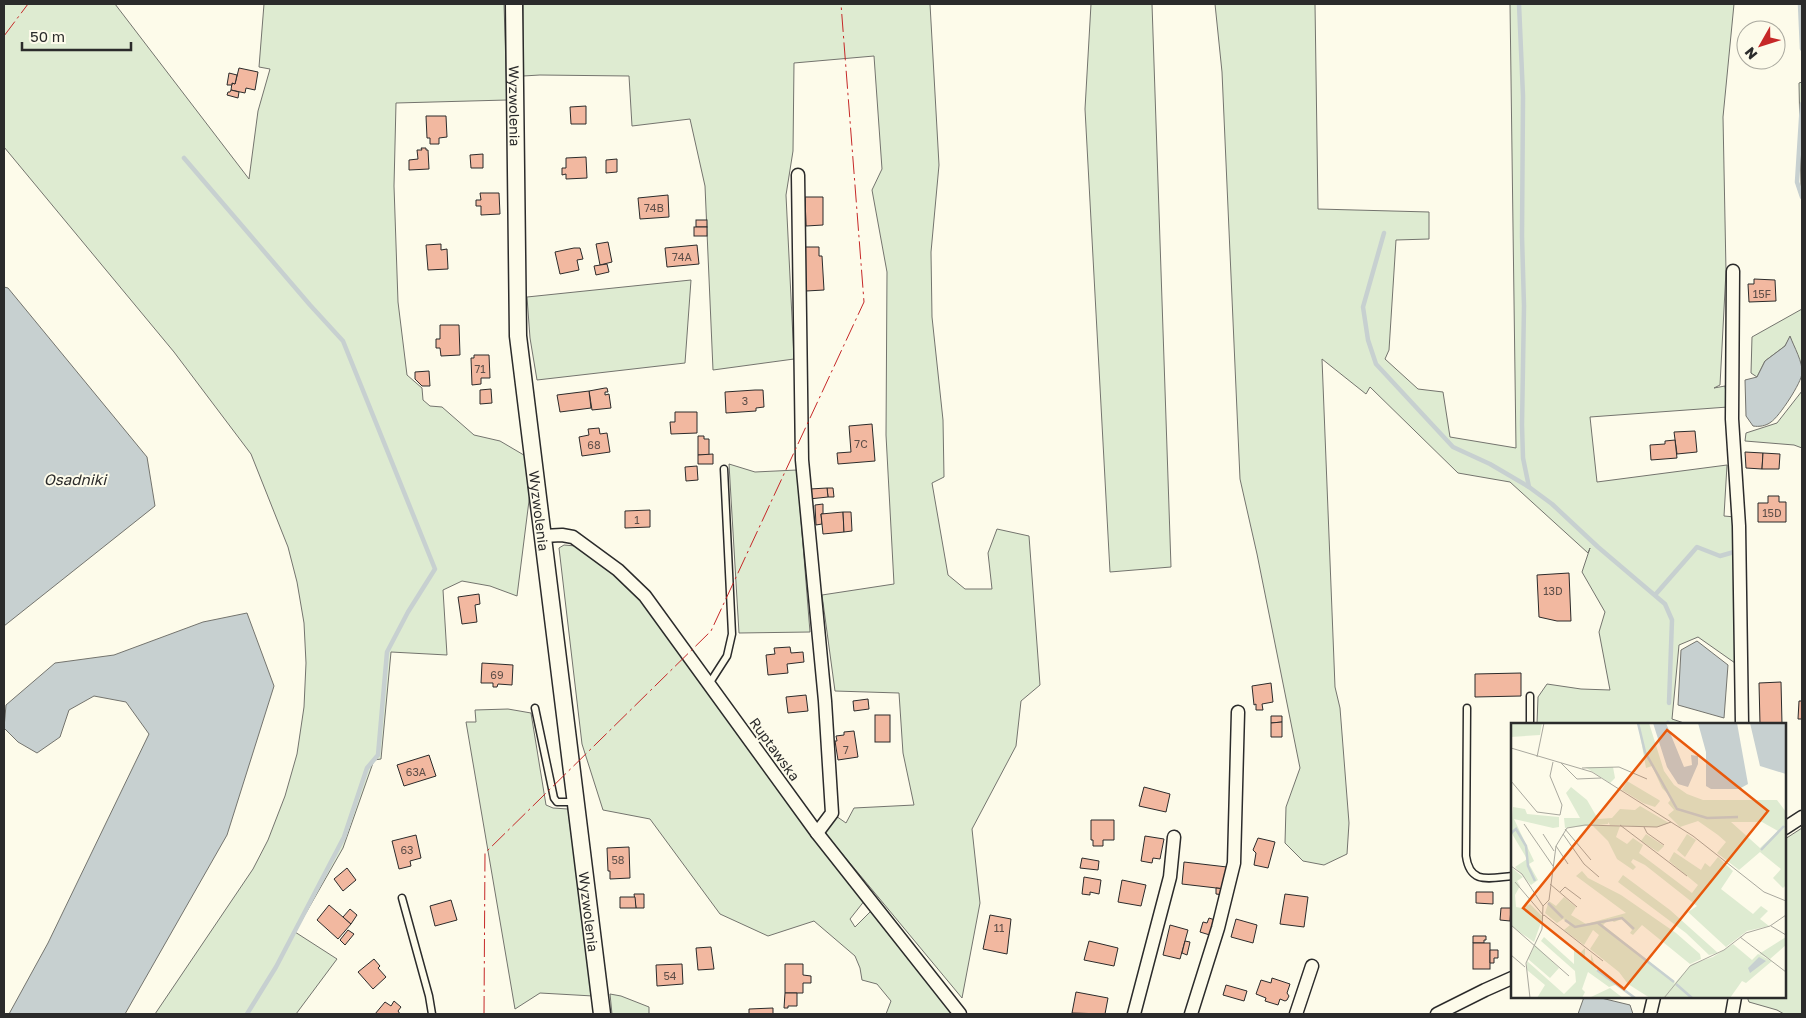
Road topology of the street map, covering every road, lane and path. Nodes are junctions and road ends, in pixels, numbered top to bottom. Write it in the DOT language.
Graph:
graph roads {
  1 [pos="514,4"];
  2 [pos="798,175"];
  3 [pos="1734,271"];
  4 [pos="724,468"];
  5 [pos="543,536"];
  6 [pos="709,684"];
  7 [pos="1530,696"];
  8 [pos="535,708"];
  9 [pos="1466,708"];
  10 [pos="1238,712"];
  11 [pos="1530,723"];
  12 [pos="1742,723"];
  13 [pos="575,802"];
  14 [pos="1802,817"];
  15 [pos="1786,827"];
  16 [pos="817,833"];
  17 [pos="1174,837"];
  18 [pos="1511,876"];
  19 [pos="402,898"];
  20 [pos="1312,966"];
  21 [pos="1511,978"];
  22 [pos="1654,998"];
  23 [pos="1735,998"];
  24 [pos="432,1014"];
  25 [pos="602,1014"];
  26 [pos="960,1014"];
  27 [pos="1134,1014"];
  28 [pos="1192,1014"];
  29 [pos="1296,1014"];
  30 [pos="1437,1014"];
  31 [pos="1650,1014"];
  32 [pos="1732,1014"];
  1 -- 5 [label="street, Wyzwolenia"];
  2 -- 16 [label="street"];
  3 -- 12 [label="street"];
  4 -- 6 [label="lane"];
  5 -- 6 [label="street, Ruptawska"];
  5 -- 13 [label="street, Wyzwolenia"];
  6 -- 16 [label="street, Ruptawska"];
  7 -- 11 [label="lane"];
  8 -- 13 [label="lane"];
  9 -- 18 [label="lane"];
  10 -- 28 [label="street"];
  13 -- 25 [label="street, Wyzwolenia"];
  14 -- 15 [label="street"];
  16 -- 26 [label="street, Ruptawska"];
  17 -- 27 [label="street"];
  19 -- 24 [label="lane"];
  20 -- 29 [label="street"];
  21 -- 30 [label="street"];
  22 -- 31 [label="street"];
  23 -- 32 [label="street"];
}
